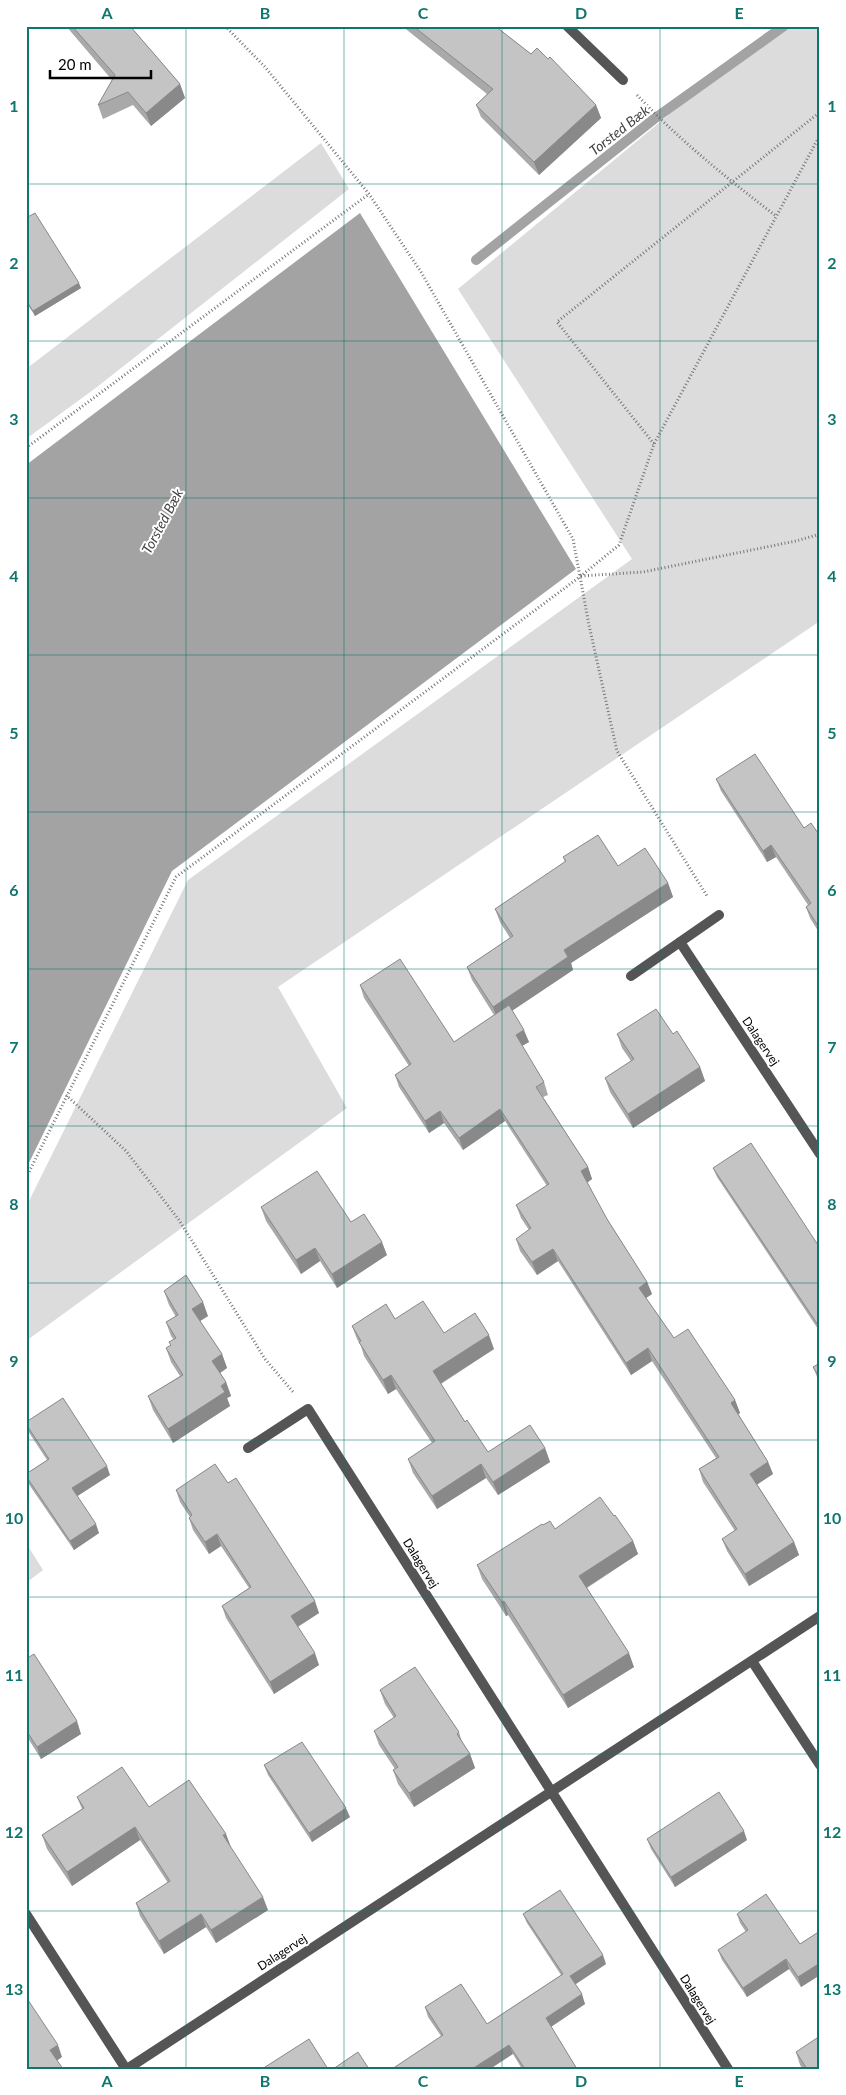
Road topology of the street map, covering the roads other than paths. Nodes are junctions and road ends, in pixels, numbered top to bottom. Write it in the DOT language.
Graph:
graph roads {
  1 [pos="567,26"];
  2 [pos="623,80"];
  3 [pos="719,915"];
  4 [pos="680,942"];
  5 [pos="631,976"];
  6 [pos="820,1154"];
  7 [pos="248,1448"];
  8 [pos="820,1616"];
  9 [pos="752,1661"];
  10 [pos="820,1765"];
  11 [pos="551,1791"];
  12 [pos="26,1914"];
  13 [pos="126,2069"];
  14 [pos="728,2069"];
  1 -- 2 [label="street"];
  3 -- 4 [label="street"];
  4 -- 5 [label="street"];
  4 -- 6 [label="street, Dalagervej"];
  7 -- 11 [label="street, Dalagervej"];
  8 -- 9 [label="street, Dalagervej"];
  9 -- 10 [label="street"];
  9 -- 11 [label="street, Dalagervej"];
  11 -- 13 [label="street, Dalagervej"];
  11 -- 14 [label="street, Dalagervej"];
  12 -- 13 [label="street, Dalagervej"];
}
